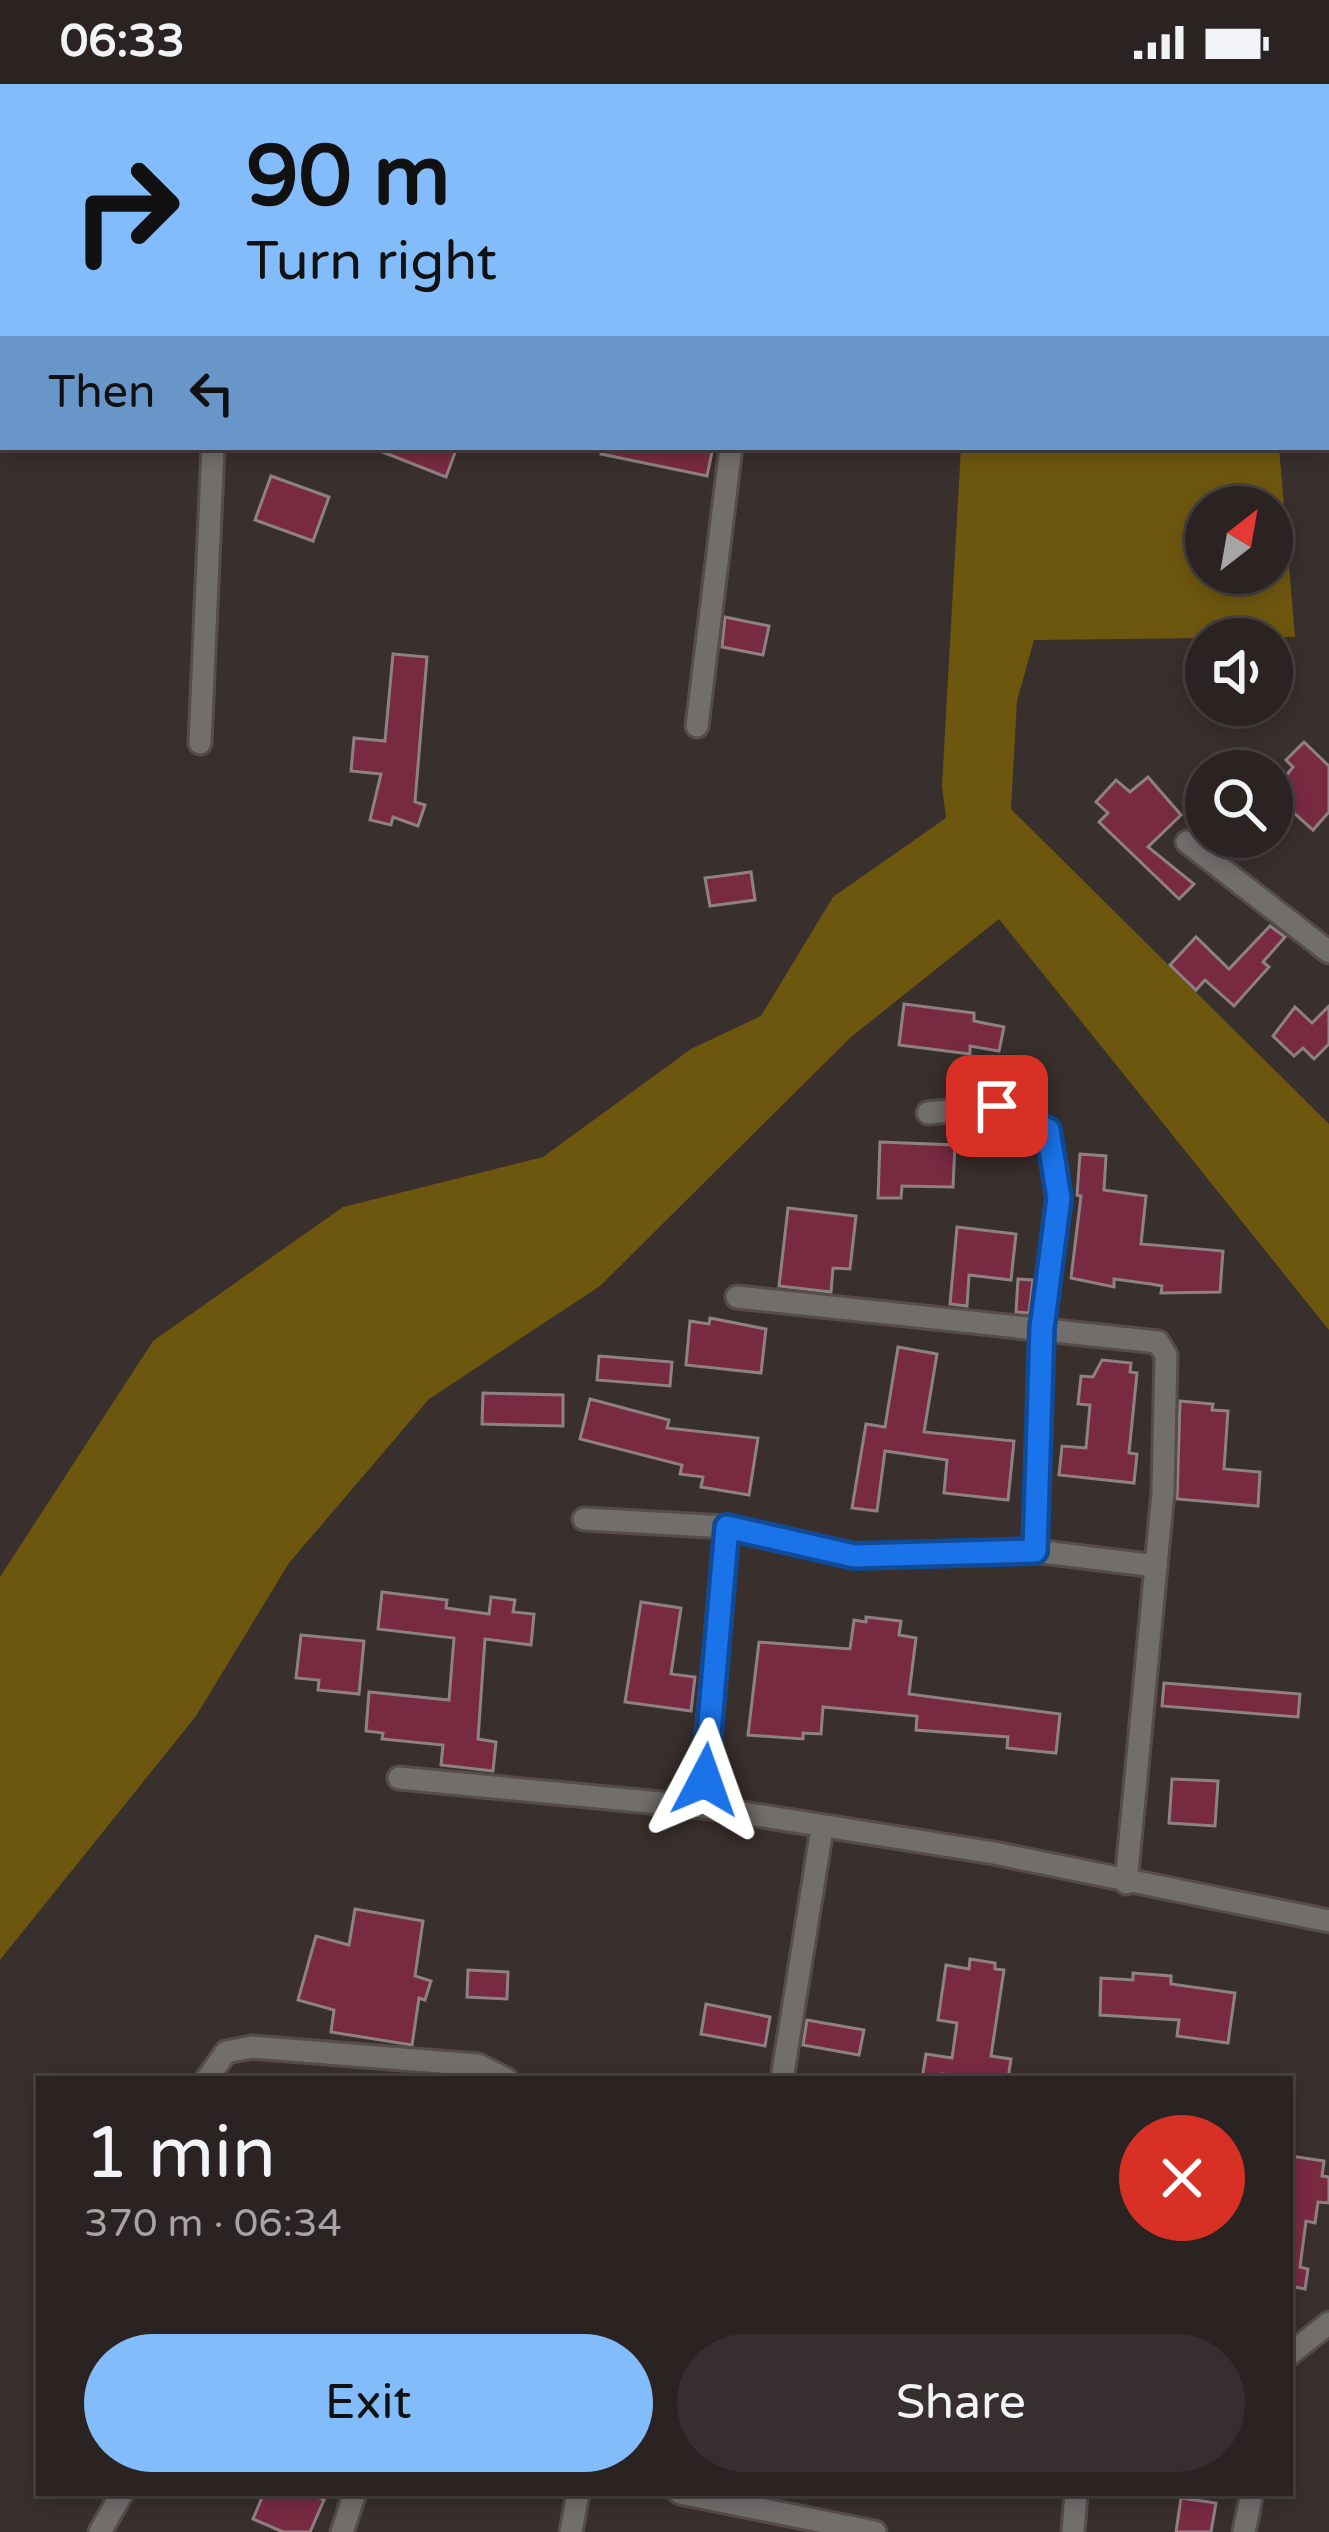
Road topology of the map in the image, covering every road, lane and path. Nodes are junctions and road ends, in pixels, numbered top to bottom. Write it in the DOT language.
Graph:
graph roads {
  1 [pos="214,450"];
  2 [pos="731,450"];
  3 [pos="697,726"];
  4 [pos="200,743"];
  5 [pos="1207,858"];
  6 [pos="1329,952"];
  7 [pos="928,1113"];
  8 [pos="737,1297"];
  9 [pos="1042,1328"];
  10 [pos="584,1519"];
  11 [pos="727,1527"];
  12 [pos="1035,1551"];
  13 [pos="1156,1566"];
  14 [pos="399,1778"];
  15 [pos="712,1808"];
  16 [pos="822,1829"];
  17 [pos="1126,1883"];
  18 [pos="1329,1921"];
  19 [pos="209,2076"];
  20 [pos="500,2076"];
  21 [pos="782,2076"];
  22 [pos="1329,2323"];
  23 [pos="1293,2352"];
  24 [pos="120,2496"];
  25 [pos="355,2496"];
  26 [pos="577,2496"];
  27 [pos="695,2496"];
  28 [pos="1076,2496"];
  29 [pos="1251,2496"];
  30 [pos="100,2532"];
  31 [pos="342,2532"];
  32 [pos="571,2532"];
  33 [pos="875,2532"];
  34 [pos="1073,2532"];
  35 [pos="1244,2532"];
  1 -- 4 [label="street"];
  2 -- 3 [label="street"];
  5 -- 6 [label="street"];
  7 -- 9 [label="street"];
  8 -- 9 [label="street"];
  9 -- 12 [label="street"];
  9 -- 13 [label="street"];
  10 -- 11 [label="street"];
  11 -- 12 [label="street"];
  11 -- 15 [label="street"];
  12 -- 13 [label="street"];
  13 -- 17 [label="street"];
  14 -- 15 [label="street"];
  15 -- 16 [label="street"];
  16 -- 17 [label="street"];
  16 -- 21 [label="street"];
  17 -- 18 [label="street"];
  19 -- 20 [label="street"];
  22 -- 23 [label="street"];
  24 -- 30 [label="street"];
  25 -- 31 [label="street"];
  26 -- 32 [label="street"];
  27 -- 33 [label="street"];
  28 -- 34 [label="street"];
  29 -- 35 [label="street"];
}
